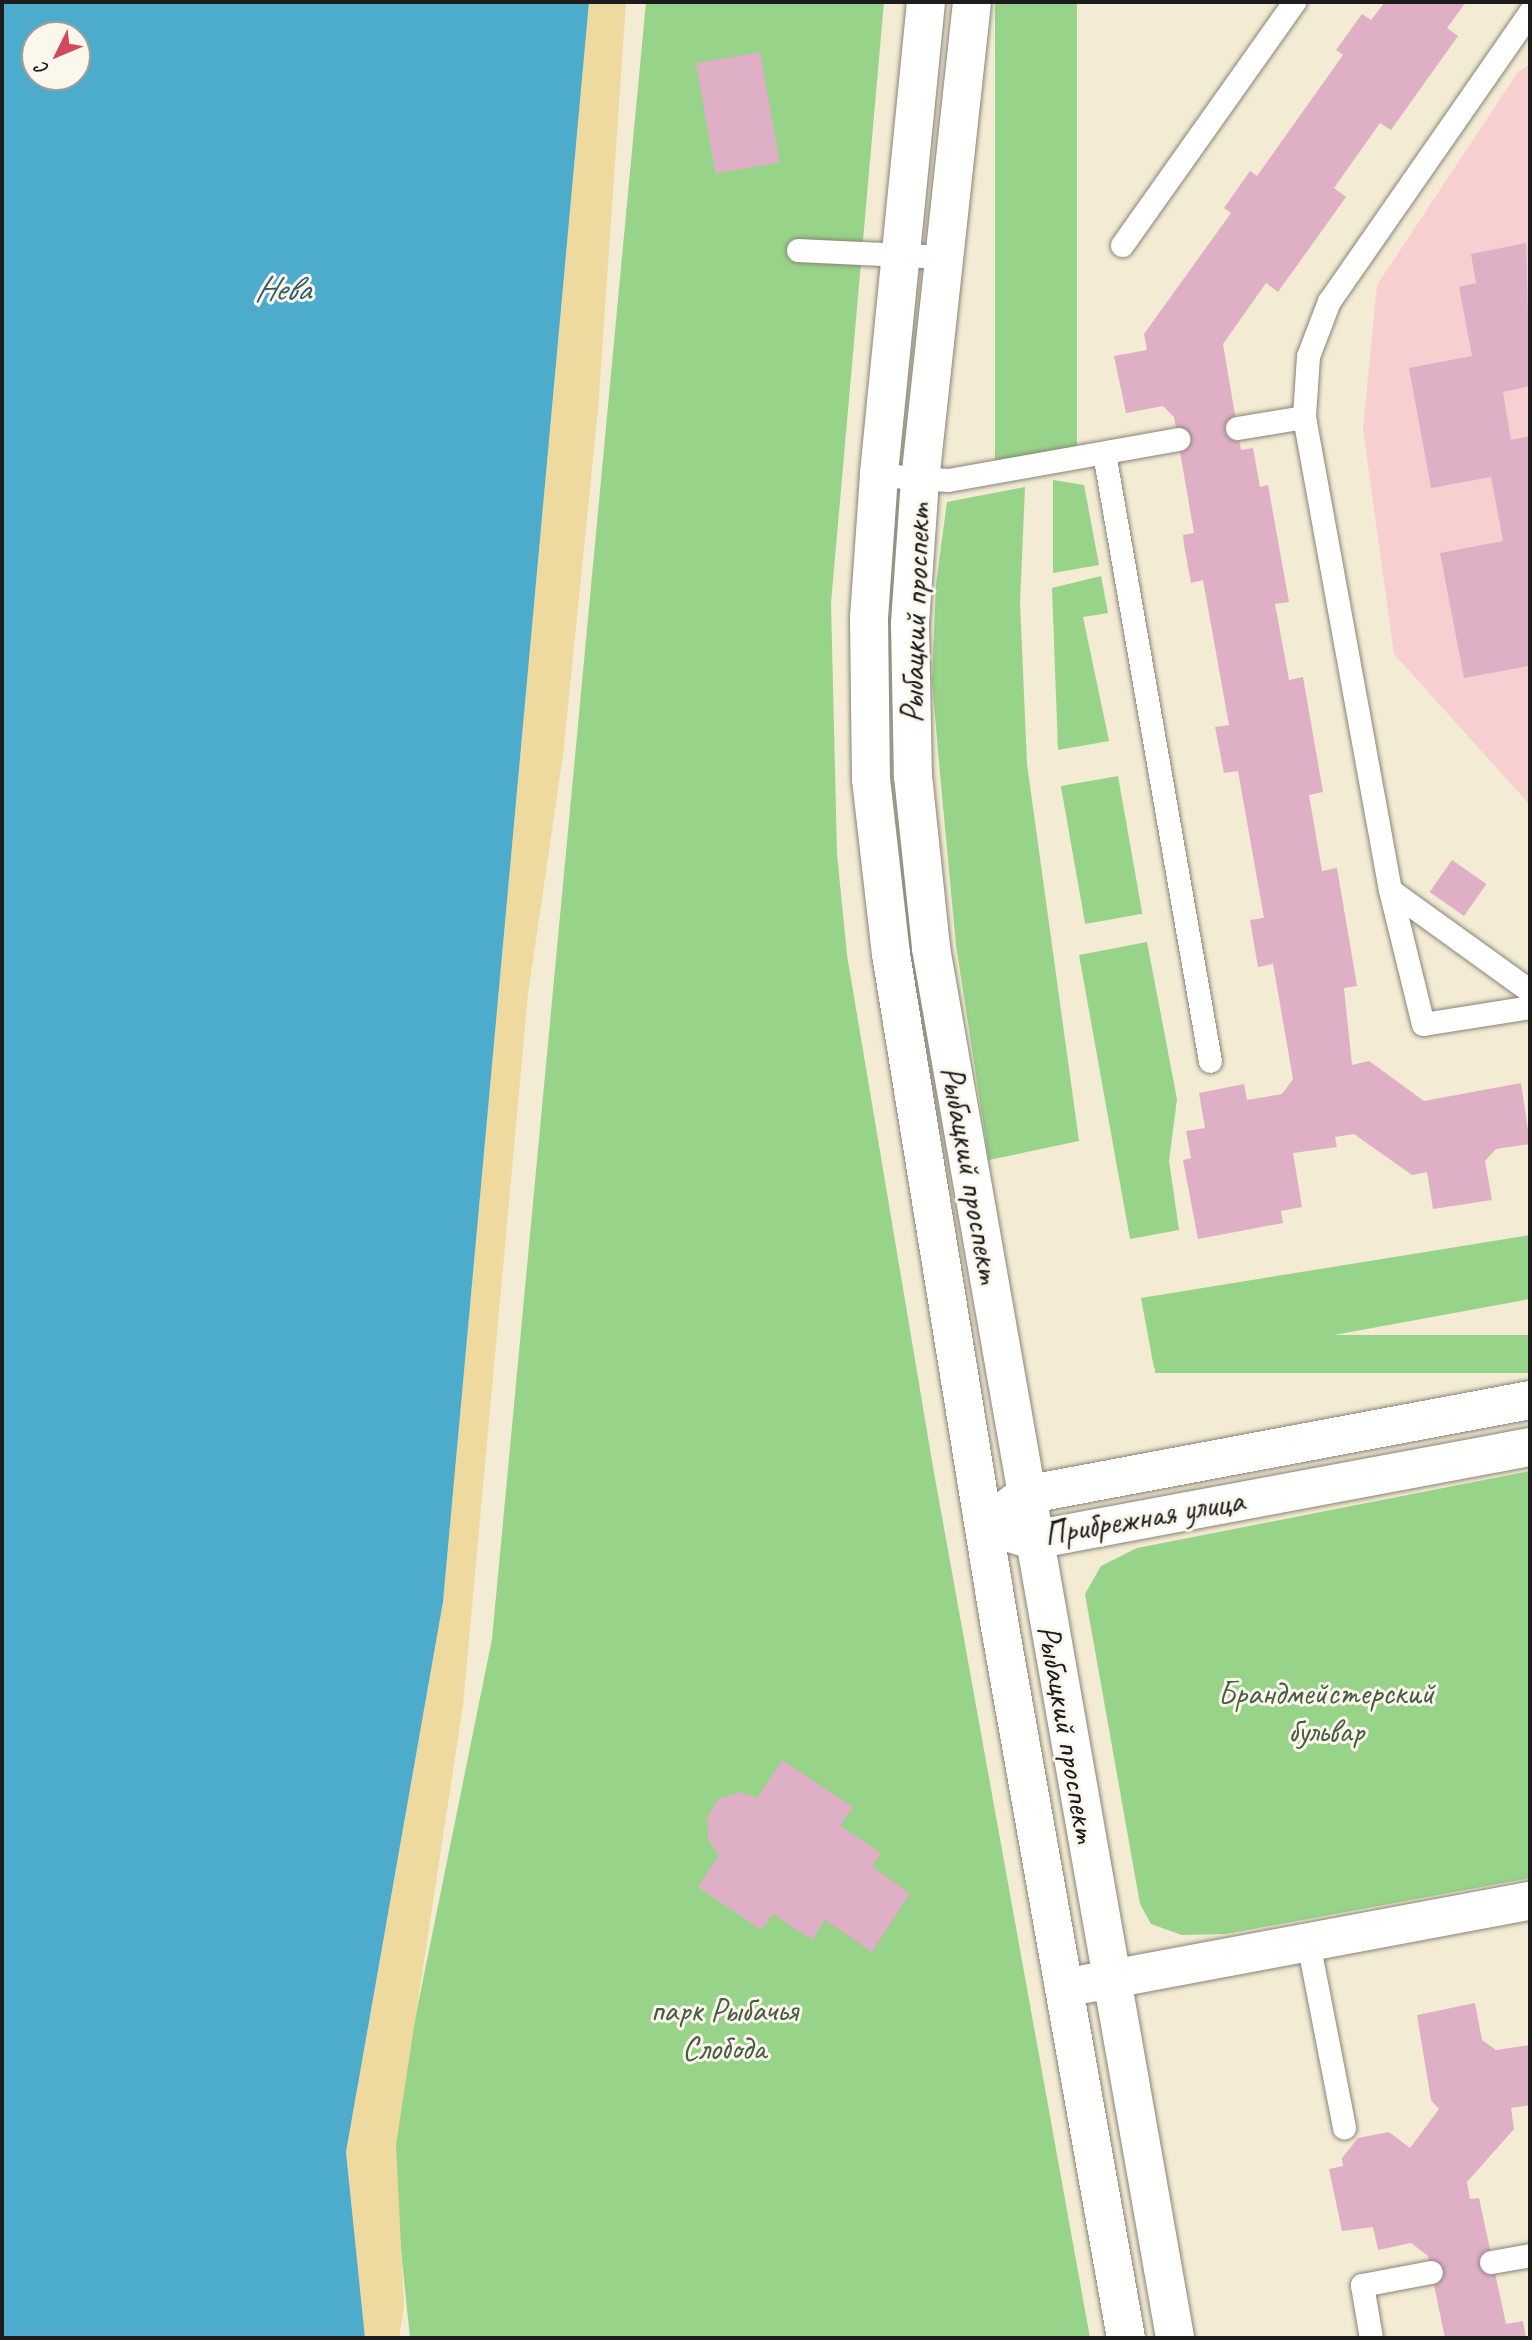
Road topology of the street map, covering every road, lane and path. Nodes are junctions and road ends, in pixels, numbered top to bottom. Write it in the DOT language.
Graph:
graph roads {
  1 [pos="926,2"];
  2 [pos="972,2"];
  3 [pos="1294,2"];
  4 [pos="1524,9"];
  5 [pos="1122,245"];
  6 [pos="798,250"];
  7 [pos="902,253"];
  8 [pos="945,257"];
  9 [pos="1304,417"];
  10 [pos="1237,428"];
  11 [pos="1178,439"];
  12 [pos="1104,453"];
  13 [pos="879,475"];
  14 [pos="920,480"];
  15 [pos="1390,890"];
  16 [pos="1530,991"];
  17 [pos="1530,1007"];
  18 [pos="1210,1061"];
  19 [pos="1530,1400"];
  20 [pos="1530,1447"];
  21 [pos="1026,1495"];
  22 [pos="984,1526"];
  23 [pos="1033,1540"];
  24 [pos="1530,1901"];
  25 [pos="1308,1942"];
  26 [pos="1111,1979"];
  27 [pos="1064,1987"];
  28 [pos="1344,2128"];
  29 [pos="1530,2255"];
  30 [pos="1491,2262"];
  31 [pos="1431,2272"];
  32 [pos="1126,2338"];
  33 [pos="1175,2338"];
  34 [pos="1371,2338"];
  1 -- 7 [label="street, Рыбацкий проспект"];
  2 -- 8 [label="street, Рыбацкий проспект"];
  3 -- 5 [label="lane"];
  4 -- 9 [label="lane"];
  6 -- 7 [label="lane"];
  7 -- 8 [label="lane"];
  7 -- 13 [label="street, Рыбацкий проспект"];
  8 -- 14 [label="street, Рыбацкий проспект"];
  9 -- 10 [label="lane"];
  9 -- 15 [label="lane"];
  11 -- 12 [label="lane"];
  12 -- 14 [label="lane"];
  12 -- 18 [label="lane"];
  13 -- 14 [label="lane"];
  13 -- 22 [label="street, Рыбацкий проспект"];
  14 -- 21 [label="street, Рыбацкий проспект"];
  15 -- 16 [label="lane"];
  15 -- 17 [label="lane"];
  19 -- 21 [label="street, Прибрежная улица"];
  20 -- 23 [label="street, Прибрежная улица"];
  21 -- 22 [label="street, Прибрежная улица"];
  21 -- 23 [label="street, Рыбацкий проспект"];
  22 -- 23 [label="street, Прибрежная улица"];
  22 -- 27 [label="street, Рыбацкий проспект"];
  23 -- 26 [label="street, Рыбацкий проспект"];
  24 -- 25 [label="street"];
  25 -- 26 [label="street"];
  25 -- 28 [label="lane"];
  26 -- 27 [label="street"];
  26 -- 33 [label="street, Рыбацкий проспект"];
  27 -- 32 [label="street, Рыбацкий проспект"];
  29 -- 30 [label="lane"];
  31 -- 34 [label="lane"];
}
